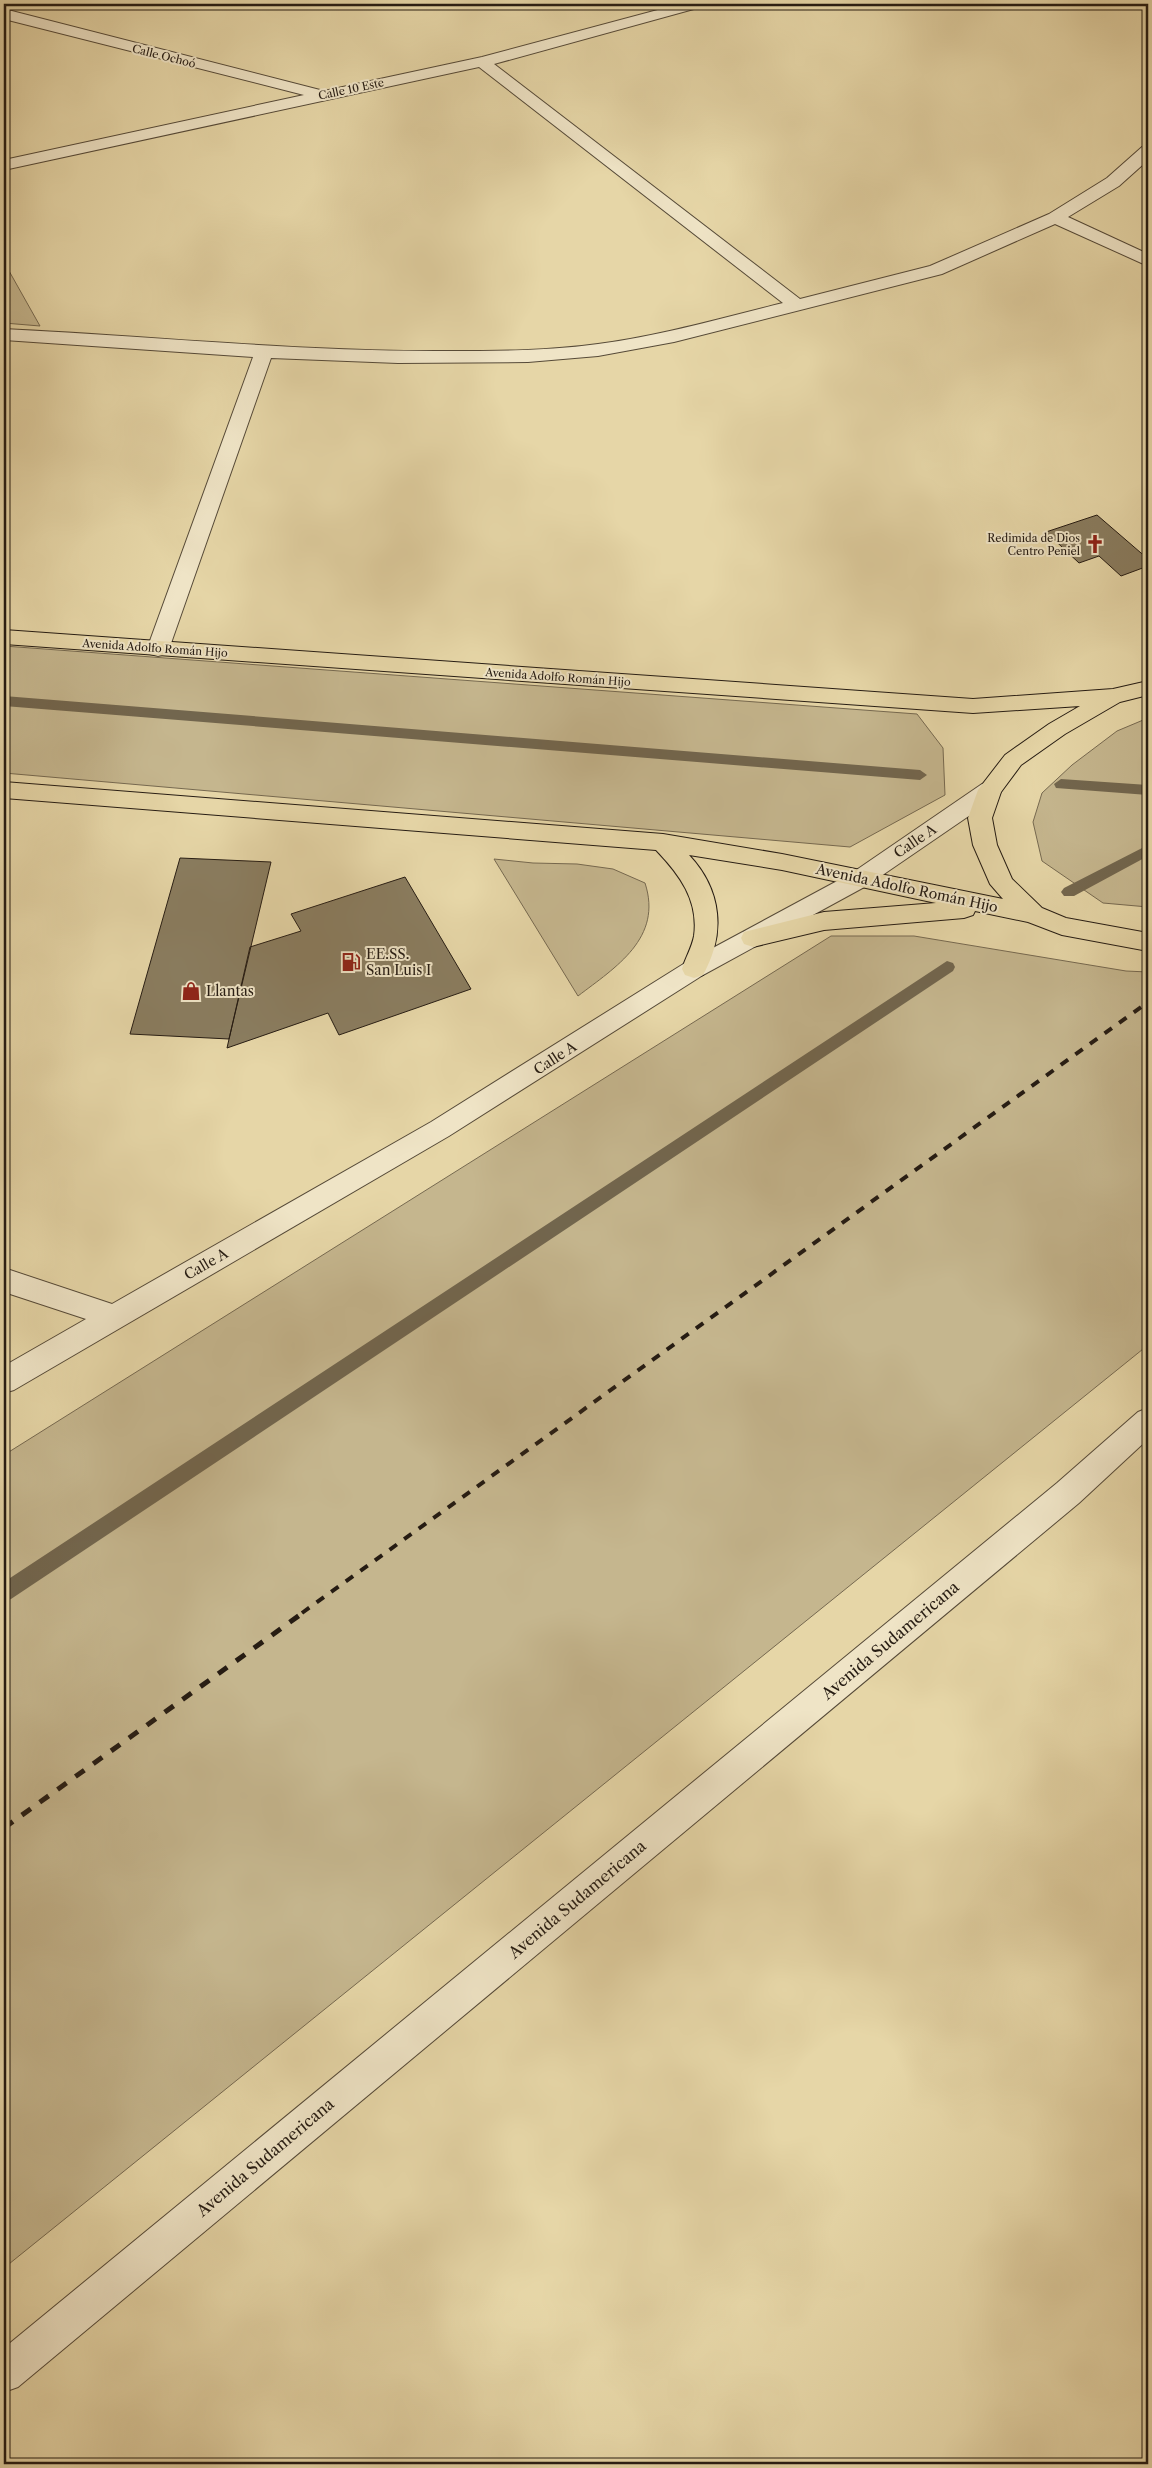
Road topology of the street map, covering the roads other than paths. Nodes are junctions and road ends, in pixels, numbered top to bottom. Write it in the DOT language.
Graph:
graph roads {
  1 [pos="696,4"];
  2 [pos="4,14"];
  3 [pos="482,62"];
  4 [pos="324,95"];
  5 [pos="1148,152"];
  6 [pos="4,165"];
  7 [pos="1055,218"];
  8 [pos="1148,261"];
  9 [pos="795,304"];
  10 [pos="4,334"];
  11 [pos="264,352"];
  12 [pos="4,637"];
  13 [pos="158,649"];
  14 [pos="1148,688"];
  15 [pos="1113,696"];
  16 [pos="4,790"];
  17 [pos="990,790"];
  18 [pos="663,842"];
  19 [pos="860,879"];
  20 [pos="995,907"];
  21 [pos="1033,914"];
  22 [pos="752,938"];
  23 [pos="1148,942"];
  24 [pos="694,969"];
  25 [pos="4,1280"];
  26 [pos="114,1317"];
  27 [pos="4,1381"];
  28 [pos="1148,1421"];
  29 [pos="4,2373"];
  1 -- 3 [label="street, Calle 10 Este"];
  2 -- 4 [label="street, Calle Ochoó"];
  3 -- 4 [label="street, Calle 10 Este"];
  3 -- 9 [label="street"];
  4 -- 6 [label="street, Calle 10 Este"];
  5 -- 7 [label="street"];
  7 -- 8 [label="street"];
  7 -- 9 [label="street"];
  9 -- 11 [label="street"];
  10 -- 11 [label="street"];
  11 -- 13 [label="street"];
  12 -- 13 [label="main road, Avenida Adolfo Román Hijo"];
  13 -- 15 [label="main road, Avenida Adolfo Román Hijo"];
  14 -- 15 [label="main road"];
  15 -- 17 [label="main road"];
  16 -- 18 [label="main road, Avenida Adolfo Román Hijo"];
  17 -- 19 [label="street, Calle A"];
  17 -- 21 [label="main road"];
  18 -- 19 [label="main road, Avenida Adolfo Román Hijo"];
  18 -- 24 [label="main road"];
  19 -- 20 [label="main road, Avenida Adolfo Román Hijo"];
  19 -- 22 [label="street, Calle A"];
  20 -- 21 [label="main road, Avenida Adolfo Román Hijo"];
  20 -- 22 [label="main road"];
  21 -- 23 [label="main road"];
  22 -- 24 [label="street, Calle A"];
  24 -- 26 [label="street, Calle A"];
  25 -- 26 [label="street"];
  26 -- 27 [label="street, Calle A"];
  28 -- 29 [label="street, Avenida Sudamericana"];
}
